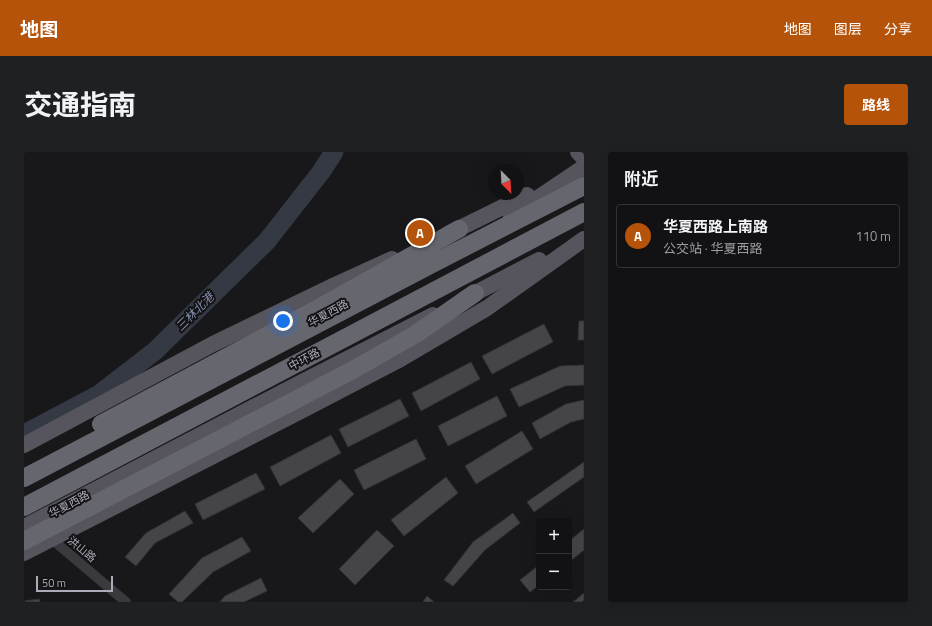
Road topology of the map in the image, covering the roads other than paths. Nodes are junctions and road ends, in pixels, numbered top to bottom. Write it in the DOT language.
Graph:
graph roads {
  1 [pos="578,152"];
  2 [pos="584,158"];
  3 [pos="584,167"];
  4 [pos="584,186"];
  5 [pos="584,212"];
  6 [pos="459,230"];
  7 [pos="584,238"];
  8 [pos="475,293"];
  9 [pos="24,445"];
  10 [pos="24,464"];
  11 [pos="24,473"];
  12 [pos="24,478"];
  13 [pos="24,507"];
  14 [pos="27,521"];
  15 [pos="51,539"];
  16 [pos="24,541"];
  17 [pos="24,553"];
  18 [pos="126,602"];
  1 -- 2 [label="main road"];
  3 -- 6 [label="main road, 华夏西路"];
  3 -- 11 [label="main road, 华夏西路"];
  4 -- 12 [label="highway"];
  5 -- 13 [label="highway, 中环路"];
  6 -- 9 [label="main road, 华夏西路"];
  6 -- 10 [label="highway"];
  7 -- 8 [label="main road, 华夏西路"];
  7 -- 15 [label="main road"];
  8 -- 14 [label="main road, 华夏西路"];
  8 -- 16 [label="highway, bridge"];
  14 -- 15 [label="street, 洪山路"];
  15 -- 17 [label="main road"];
  15 -- 18 [label="street, 洪山路"];
}
